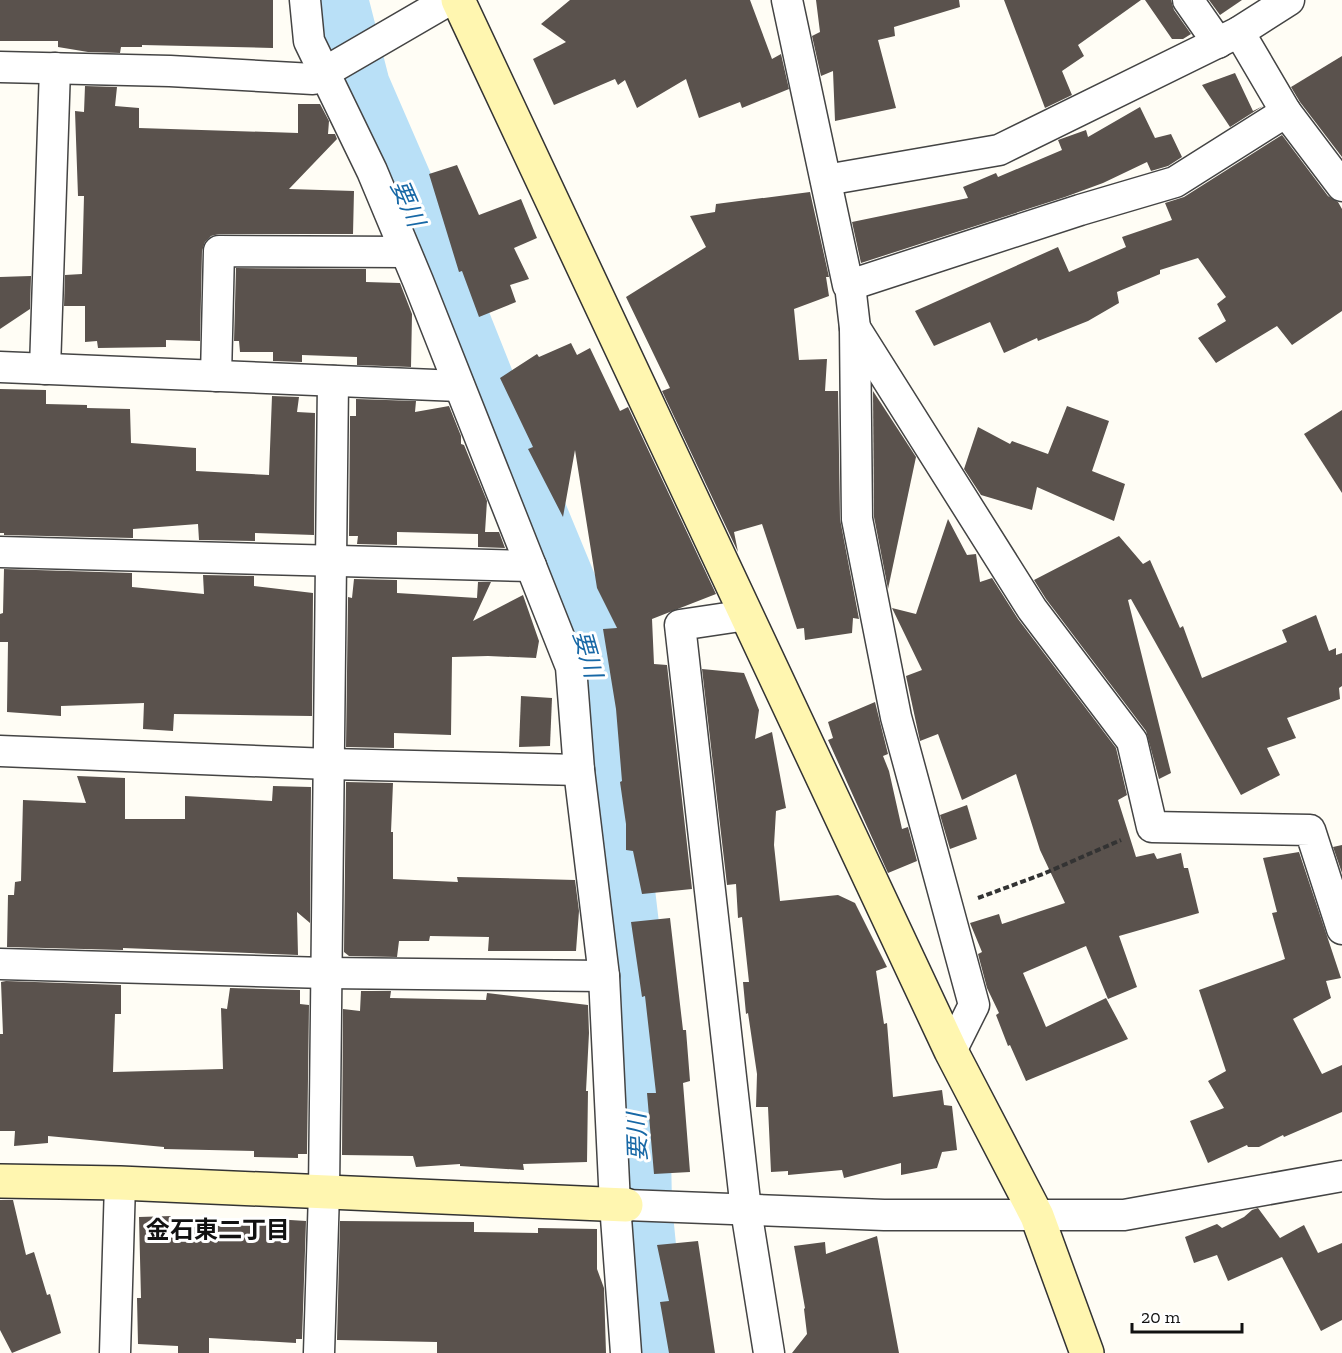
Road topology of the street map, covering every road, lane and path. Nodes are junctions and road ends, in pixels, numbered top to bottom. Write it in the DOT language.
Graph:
graph roads {
  1 [pos="305,0"];
  2 [pos="449,0"];
  3 [pos="458,0"];
  4 [pos="787,0"];
  5 [pos="1188,0"];
  6 [pos="1289,0"];
  7 [pos="1228,37"];
  8 [pos="0,67"];
  9 [pos="55,68"];
  10 [pos="329,70"];
  11 [pos="1286,112"];
  12 [pos="826,180"];
  13 [pos="1342,186"];
  14 [pos="405,252"];
  15 [pos="850,285"];
  16 [pos="855,328"];
  17 [pos="0,367"];
  18 [pos="45,369"];
  19 [pos="216,376"];
  20 [pos="333,381"];
  21 [pos="459,386"];
  22 [pos="0,552"];
  23 [pos="331,562"];
  24 [pos="531,566"];
  25 [pos="747,615"];
  26 [pos="0,751"];
  27 [pos="329,764"];
  28 [pos="579,770"];
  29 [pos="1152,827"];
  30 [pos="948,909"];
  31 [pos="1342,929"];
  32 [pos="0,964"];
  33 [pos="326,973"];
  34 [pos="604,976"];
  35 [pos="951,1051"];
  36 [pos="1342,1176"];
  37 [pos="0,1181"];
  38 [pos="120,1183"];
  39 [pos="324,1192"];
  40 [pos="630,1205"];
  41 [pos="746,1210"];
  42 [pos="1037,1216"];
  43 [pos="115,1353"];
  44 [pos="319,1353"];
  45 [pos="626,1353"];
  46 [pos="769,1353"];
  47 [pos="1087,1353"];
  1 -- 10 [label="street"];
  2 -- 10 [label="street"];
  3 -- 25 [label="street"];
  4 -- 12 [label="street"];
  5 -- 7 [label="street"];
  6 -- 7 [label="street"];
  7 -- 11 [label="street"];
  7 -- 12 [label="street"];
  8 -- 9 [label="street"];
  9 -- 10 [label="street"];
  9 -- 18 [label="street"];
  10 -- 14 [label="street"];
  11 -- 13 [label="street"];
  11 -- 15 [label="street"];
  12 -- 15 [label="street"];
  14 -- 19 [label="street"];
  14 -- 21 [label="street"];
  15 -- 16 [label="street"];
  16 -- 29 [label="street"];
  16 -- 30 [label="street"];
  17 -- 18 [label="street"];
  18 -- 19 [label="street"];
  19 -- 20 [label="street"];
  20 -- 21 [label="street"];
  20 -- 23 [label="street"];
  21 -- 24 [label="street"];
  22 -- 23 [label="street"];
  23 -- 24 [label="street"];
  23 -- 27 [label="street"];
  24 -- 28 [label="street"];
  25 -- 35 [label="street"];
  25 -- 41 [label="street"];
  26 -- 27 [label="street"];
  27 -- 28 [label="street"];
  27 -- 33 [label="street"];
  28 -- 34 [label="street"];
  29 -- 30 [label="path"];
  29 -- 31 [label="street"];
  30 -- 35 [label="street"];
  32 -- 33 [label="street"];
  33 -- 34 [label="street"];
  33 -- 39 [label="street"];
  34 -- 40 [label="street"];
  35 -- 42 [label="street"];
  36 -- 42 [label="street"];
  37 -- 38 [label="street"];
  38 -- 39 [label="street"];
  38 -- 43 [label="street"];
  39 -- 40 [label="street"];
  39 -- 44 [label="street"];
  40 -- 41 [label="street"];
  40 -- 45 [label="street"];
  41 -- 42 [label="street"];
  41 -- 46 [label="street"];
  42 -- 47 [label="street"];
}
